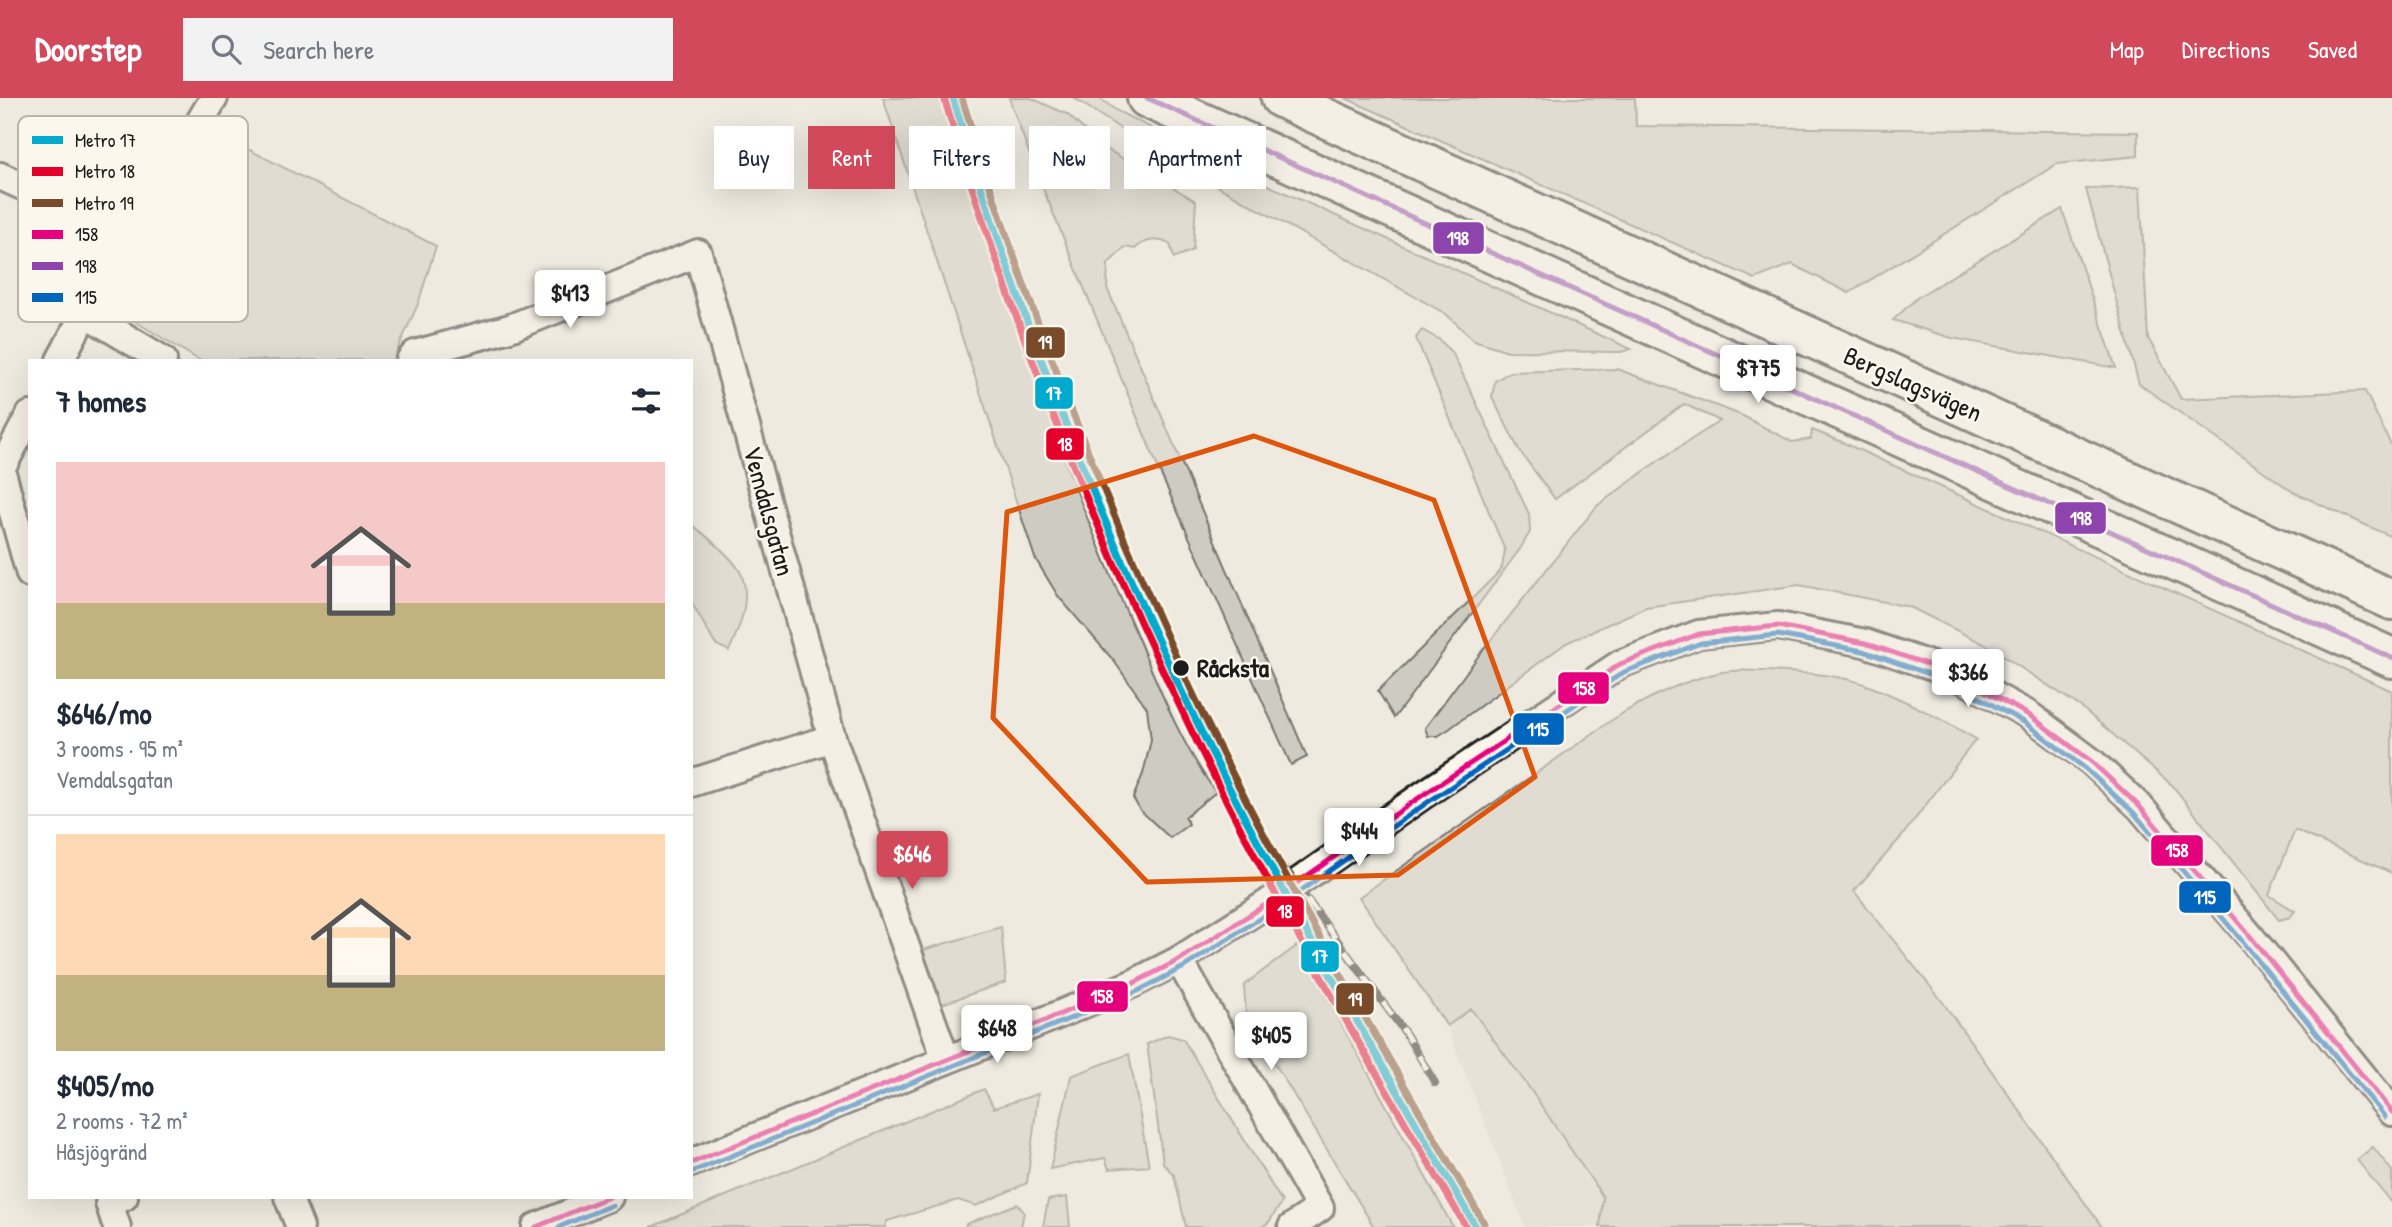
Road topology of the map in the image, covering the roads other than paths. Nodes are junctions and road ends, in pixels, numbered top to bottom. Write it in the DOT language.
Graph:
graph roads {
  1 [pos="214,98"];
  2 [pos="1147,98"];
  3 [pos="1281,98"];
  4 [pos="203,116"];
  5 [pos="0,176"];
  6 [pos="18,184"];
  7 [pos="80,322"];
  8 [pos="100,322"];
  9 [pos="61,359"];
  10 [pos="161,359"];
  11 [pos="411,359"];
  12 [pos="28,419"];
  13 [pos="0,468"];
  14 [pos="28,567"];
  15 [pos="2392,600"];
  16 [pos="2392,659"];
  17 [pos="832,738"];
  18 [pos="693,782"];
  19 [pos="1180,960"];
  20 [pos="946,1060"];
  21 [pos="2392,1112"];
  22 [pos="693,1162"];
  23 [pos="119,1199"];
  24 [pos="289,1199"];
  25 [pos="604,1199"];
  26 [pos="117,1227"];
  27 [pos="300,1227"];
  28 [pos="536,1227"];
  29 [pos="1292,1227"];
  1 -- 4 [label="street"];
  2 -- 16 [label="main road, Bergslagsvägen"];
  3 -- 15 [label="main road, Bergslagsvägen"];
  5 -- 6 [label="street"];
  7 -- 9 [label="street"];
  8 -- 10 [label="street"];
  11 -- 17 [label="street, Vemdalsgatan"];
  12 -- 13 [label="street"];
  13 -- 14 [label="street"];
  17 -- 18 [label="street"];
  17 -- 20 [label="street, Vemdalsgatan"];
  19 -- 20 [label="street"];
  19 -- 21 [label="street"];
  19 -- 29 [label="street"];
  20 -- 22 [label="street"];
  23 -- 26 [label="street"];
  24 -- 27 [label="street"];
  25 -- 28 [label="street"];
}
